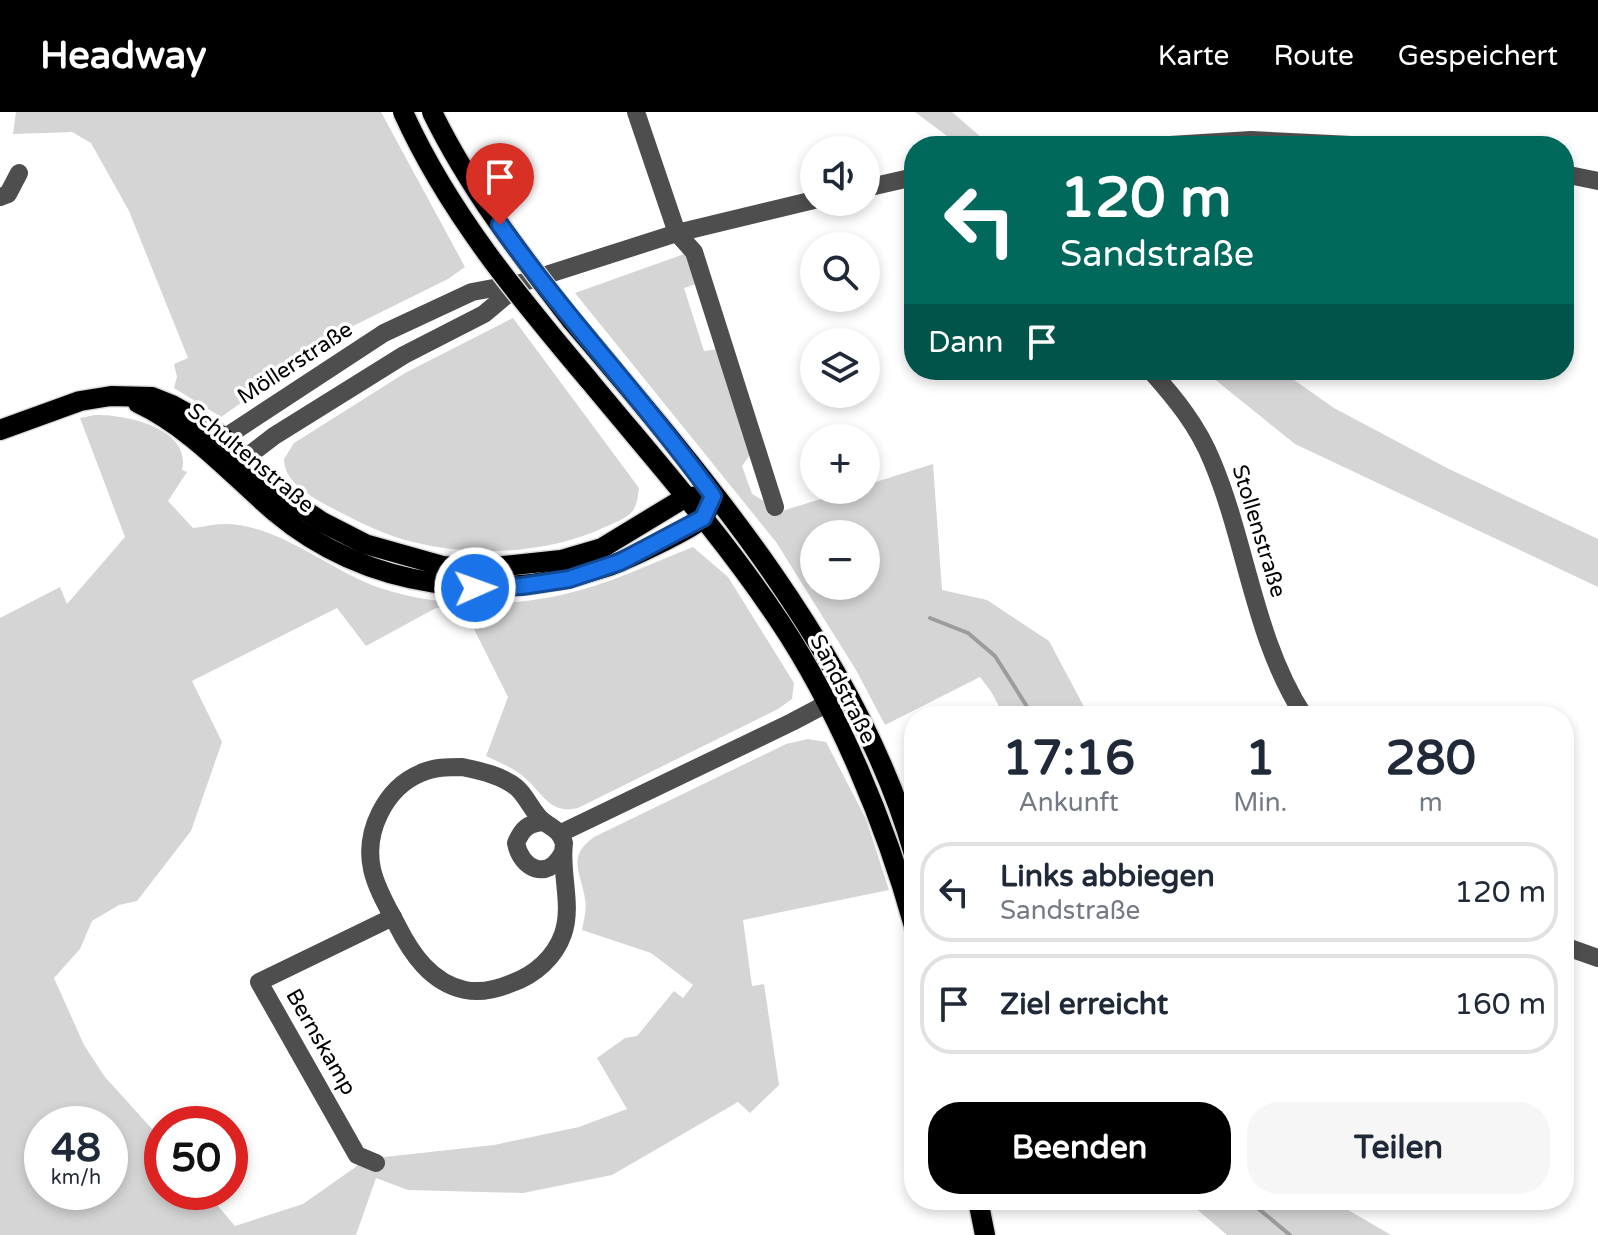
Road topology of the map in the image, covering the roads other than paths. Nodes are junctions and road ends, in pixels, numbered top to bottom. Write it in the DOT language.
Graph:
graph roads {
  1 [pos="403,112"];
  2 [pos="432,112"];
  3 [pos="636,112"];
  4 [pos="19,173"];
  5 [pos="1574,176"];
  6 [pos="904,179"];
  7 [pos="1598,181"];
  8 [pos="880,185"];
  9 [pos="0,197"];
  10 [pos="800,203"];
  11 [pos="677,233"];
  12 [pos="521,283"];
  13 [pos="1158,380"];
  14 [pos="127,398"];
  15 [pos="0,430"];
  16 [pos="224,438"];
  17 [pos="244,459"];
  18 [pos="220,462"];
  19 [pos="713,496"];
  20 [pos="686,497"];
  21 [pos="775,507"];
  22 [pos="703,518"];
  23 [pos="847,693"];
  24 [pos="826,704"];
  25 [pos="1299,706"];
  26 [pos="544,822"];
  27 [pos="904,826"];
  28 [pos="561,833"];
  29 [pos="562,854"];
  30 [pos="904,890"];
  31 [pos="393,917"];
  32 [pos="1574,950"];
  33 [pos="1598,958"];
  34 [pos="376,1163"];
  35 [pos="980,1210"];
  36 [pos="985,1235"];
  1 -- 20 [label="main road, Sandstraße, bridge"];
  2 -- 19 [label="main road, Sandstraße, bridge"];
  3 -- 11 [label="street"];
  4 -- 9 [label="street"];
  5 -- 7 [label="street"];
  6 -- 8 [label="street"];
  10 -- 11 [label="street, Möllerstraße"];
  11 -- 12 [label="street, Möllerstraße"];
  11 -- 21 [label="street"];
  12 -- 16 [label="street, Möllerstraße"];
  12 -- 17 [label="street, Möllerstraße"];
  13 -- 25 [label="street, Stollenstraße"];
  14 -- 15 [label="main road, Schultenstraße"];
  14 -- 16 [label="main road, Schultenstraße"];
  14 -- 18 [label="main road, Schultenstraße"];
  16 -- 17 [label="main road, Schultenstraße"];
  16 -- 18 [label="street"];
  17 -- 18 [label="street"];
  17 -- 20 [label="main road, Schultenstraße"];
  18 -- 22 [label="main road, Schultenstraße"];
  19 -- 20 [label="main road, Schultenstraße"];
  19 -- 22 [label="main road"];
  19 -- 23 [label="main road, Sandstraße"];
  20 -- 22 [label="main road, Sandstraße"];
  22 -- 24 [label="main road, Sandstraße"];
  23 -- 24 [label="street"];
  23 -- 27 [label="main road, Sandstraße"];
  24 -- 28 [label="street"];
  24 -- 30 [label="main road, Sandstraße"];
  26 -- 28 [label="street"];
  26 -- 29 [label="street"];
  26 -- 31 [label="street"];
  28 -- 29 [label="street"];
  29 -- 31 [label="street"];
  31 -- 34 [label="street, Bernskamp"];
  32 -- 33 [label="street"];
  35 -- 36 [label="main road"];
}
